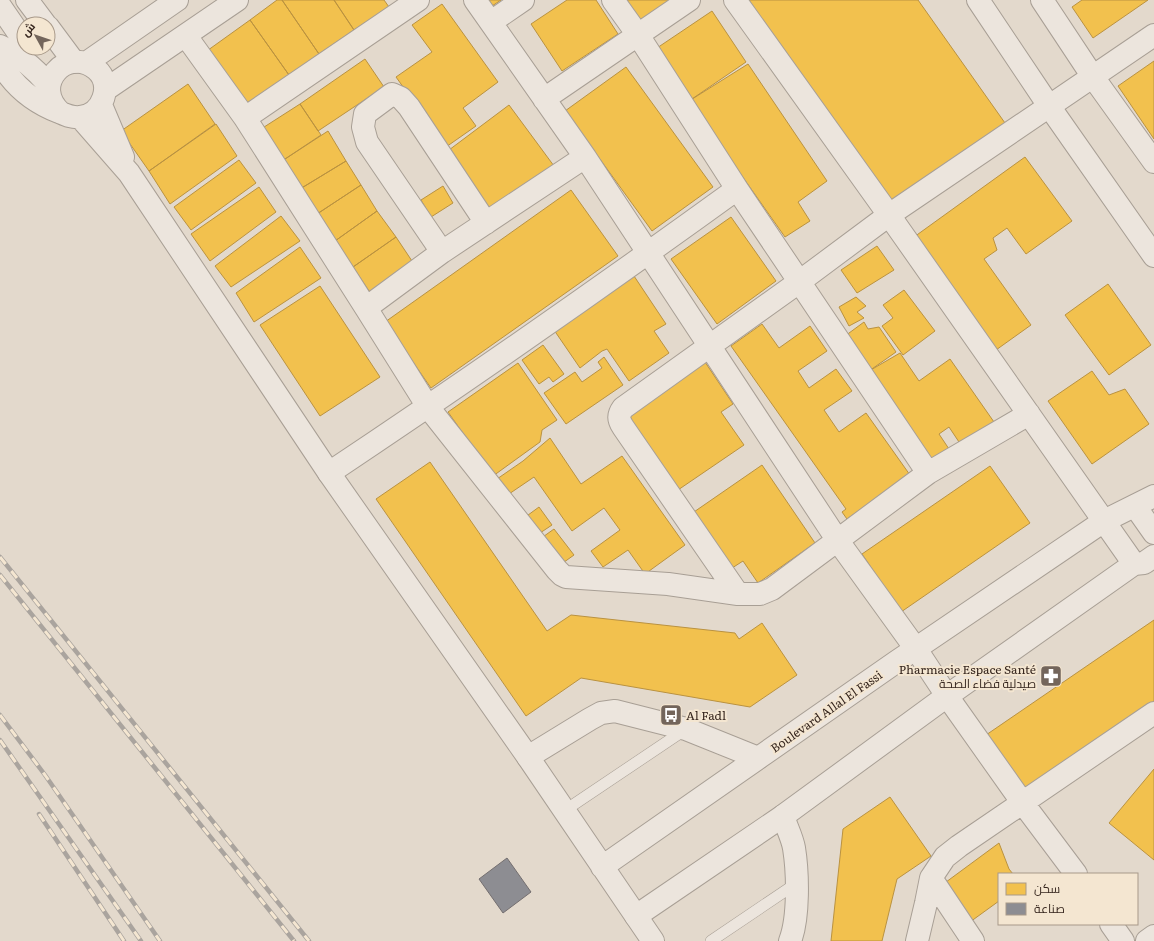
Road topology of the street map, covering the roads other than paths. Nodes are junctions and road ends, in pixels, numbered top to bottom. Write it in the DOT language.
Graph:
graph roads {
  1 [pos="27,0"];
  2 [pos="237,0"];
  3 [pos="418,0"];
  4 [pos="475,0"];
  5 [pos="523,0"];
  6 [pos="613,0"];
  7 [pos="689,0"];
  8 [pos="735,0"];
  9 [pos="978,0"];
  10 [pos="1042,0"];
  11 [pos="167,3"];
  12 [pos="0,6"];
  13 [pos="40,16"];
  14 [pos="491,22"];
  15 [pos="16,29"];
  16 [pos="638,35"];
  17 [pos="1154,35"];
  18 [pos="56,36"];
  19 [pos="186,36"];
  20 [pos="0,46"];
  21 [pos="33,56"];
  22 [pos="0,62"];
  23 [pos="80,62"];
  24 [pos="1093,76"];
  25 [pos="50,83"];
  26 [pos="103,97"];
  27 [pos="544,100"];
  28 [pos="1049,106"];
  29 [pos="71,115"];
  30 [pos="245,118"];
  31 [pos="585,157"];
  32 [pos="1154,162"];
  33 [pos="129,173"];
  34 [pos="737,189"];
  35 [pos="889,215"];
  36 [pos="486,223"];
  37 [pos="442,252"];
  38 [pos="649,253"];
  39 [pos="1154,256"];
  40 [pos="799,282"];
  41 [pos="366,308"];
  42 [pos="710,346"];
  43 [pos="428,407"];
  44 [pos="1028,414"];
  45 [pos="330,473"];
  46 [pos="928,473"];
  47 [pos="1154,496"];
  48 [pos="1135,506"];
  49 [pos="1104,521"];
  50 [pos="1154,534"];
  51 [pos="838,541"];
  52 [pos="1154,556"];
  53 [pos="1134,564"];
  54 [pos="738,594"];
  55 [pos="916,649"];
  56 [pos="948,696"];
  57 [pos="1154,713"];
  58 [pos="686,729"];
  59 [pos="528,758"];
  60 [pos="758,758"];
  61 [pos="1022,802"];
  62 [pos="564,811"];
  63 [pos="783,816"];
  64 [pos="602,867"];
  65 [pos="1075,873"];
  66 [pos="931,878"];
  67 [pos="797,883"];
  68 [pos="636,916"];
  69 [pos="1112,925"];
  70 [pos="1154,936"];
  71 [pos="653,941"];
  72 [pos="711,941"];
  73 [pos="790,941"];
  74 [pos="917,941"];
  75 [pos="973,941"];
  76 [pos="1123,941"];
  77 [pos="1147,941"];
  1 -- 13 [label="street"];
  2 -- 19 [label="street"];
  3 -- 30 [label="street"];
  4 -- 14 [label="street"];
  5 -- 14 [label="street"];
  6 -- 16 [label="street"];
  7 -- 16 [label="street"];
  8 -- 35 [label="street"];
  9 -- 28 [label="street"];
  10 -- 24 [label="street"];
  11 -- 23 [label="street"];
  12 -- 15 [label="street"];
  14 -- 27 [label="street"];
  16 -- 27 [label="street"];
  16 -- 34 [label="street"];
  17 -- 24 [label="street"];
  18 -- 23 [label="street"];
  19 -- 26 [label="street"];
  19 -- 30 [label="street"];
  20 -- 25 [label="street"];
  21 -- 25 [label="street"];
  22 -- 29 [label="street"];
  23 -- 25 [label="street"];
  23 -- 26 [label="street"];
  24 -- 28 [label="street"];
  24 -- 32 [label="street"];
  25 -- 29 [label="street"];
  26 -- 29 [label="street"];
  26 -- 33 [label="street"];
  27 -- 31 [label="street"];
  28 -- 35 [label="street"];
  28 -- 39 [label="street"];
  29 -- 33 [label="street"];
  30 -- 41 [label="street"];
  31 -- 36 [label="street"];
  31 -- 38 [label="street"];
  33 -- 45 [label="street"];
  34 -- 38 [label="street"];
  34 -- 40 [label="street"];
  35 -- 40 [label="street"];
  35 -- 44 [label="street"];
  36 -- 37 [label="street"];
  36 -- 37 [label="street"];
  37 -- 41 [label="street"];
  38 -- 42 [label="street"];
  38 -- 43 [label="street"];
  40 -- 42 [label="street"];
  40 -- 46 [label="street"];
  41 -- 43 [label="street"];
  42 -- 51 [label="street"];
  42 -- 54 [label="street"];
  43 -- 45 [label="street"];
  43 -- 54 [label="street"];
  44 -- 46 [label="street"];
  44 -- 49 [label="street"];
  45 -- 59 [label="street"];
  46 -- 51 [label="street"];
  47 -- 48 [label="street, Boulevard Allal El Fassi"];
  48 -- 49 [label="street, Boulevard Allal El Fassi"];
  48 -- 50 [label="street"];
  49 -- 53 [label="street"];
  49 -- 55 [label="street, Boulevard Allal El Fassi"];
  51 -- 54 [label="street"];
  51 -- 55 [label="street"];
  52 -- 53 [label="street"];
  53 -- 56 [label="street"];
  55 -- 56 [label="street"];
  55 -- 60 [label="street, Boulevard Allal El Fassi"];
  56 -- 61 [label="street"];
  56 -- 63 [label="street"];
  57 -- 61 [label="street"];
  58 -- 59 [label="street"];
  58 -- 60 [label="street"];
  58 -- 62 [label="lane"];
  59 -- 62 [label="street"];
  60 -- 64 [label="street, Boulevard Allal El Fassi"];
  61 -- 65 [label="street"];
  61 -- 66 [label="street"];
  62 -- 64 [label="street"];
  63 -- 67 [label="street"];
  63 -- 68 [label="street"];
  64 -- 68 [label="street"];
  66 -- 74 [label="street"];
  66 -- 75 [label="street"];
  67 -- 72 [label="lane"];
  67 -- 73 [label="street"];
  68 -- 71 [label="street"];
  69 -- 76 [label="street"];
  70 -- 77 [label="street"];
}
